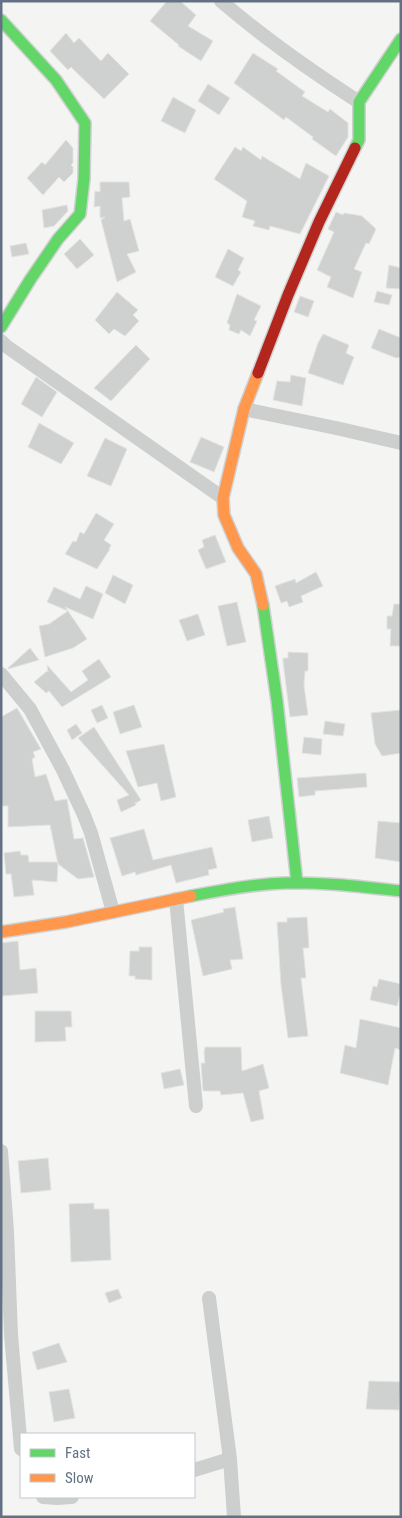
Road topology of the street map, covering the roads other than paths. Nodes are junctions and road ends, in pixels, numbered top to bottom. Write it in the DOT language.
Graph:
graph roads {
  1 [pos="221,1"];
  2 [pos="1,20"];
  3 [pos="401,39"];
  4 [pos="359,102"];
  5 [pos="1,327"];
  6 [pos="1,341"];
  7 [pos="244,409"];
  8 [pos="401,443"];
  9 [pos="223,498"];
  10 [pos="1,674"];
  11 [pos="297,883"];
  12 [pos="401,891"];
  13 [pos="176,899"];
  14 [pos="113,912"];
  15 [pos="1,932"];
  16 [pos="196,1106"];
  17 [pos="1,1151"];
  18 [pos="210,1298"];
  19 [pos="20,1438"];
  20 [pos="230,1460"];
  21 [pos="195,1470"];
  22 [pos="234,1517"];
  1 -- 4 [label="street"];
  2 -- 5 [label="street"];
  3 -- 4 [label="street"];
  4 -- 7 [label="street"];
  6 -- 9 [label="street"];
  7 -- 8 [label="street"];
  7 -- 9 [label="street"];
  9 -- 11 [label="street"];
  10 -- 14 [label="street"];
  11 -- 12 [label="street"];
  11 -- 13 [label="street"];
  13 -- 14 [label="street"];
  13 -- 16 [label="street"];
  14 -- 15 [label="street"];
  17 -- 19 [label="street"];
  18 -- 20 [label="street"];
  20 -- 21 [label="street"];
  20 -- 22 [label="street"];
}
